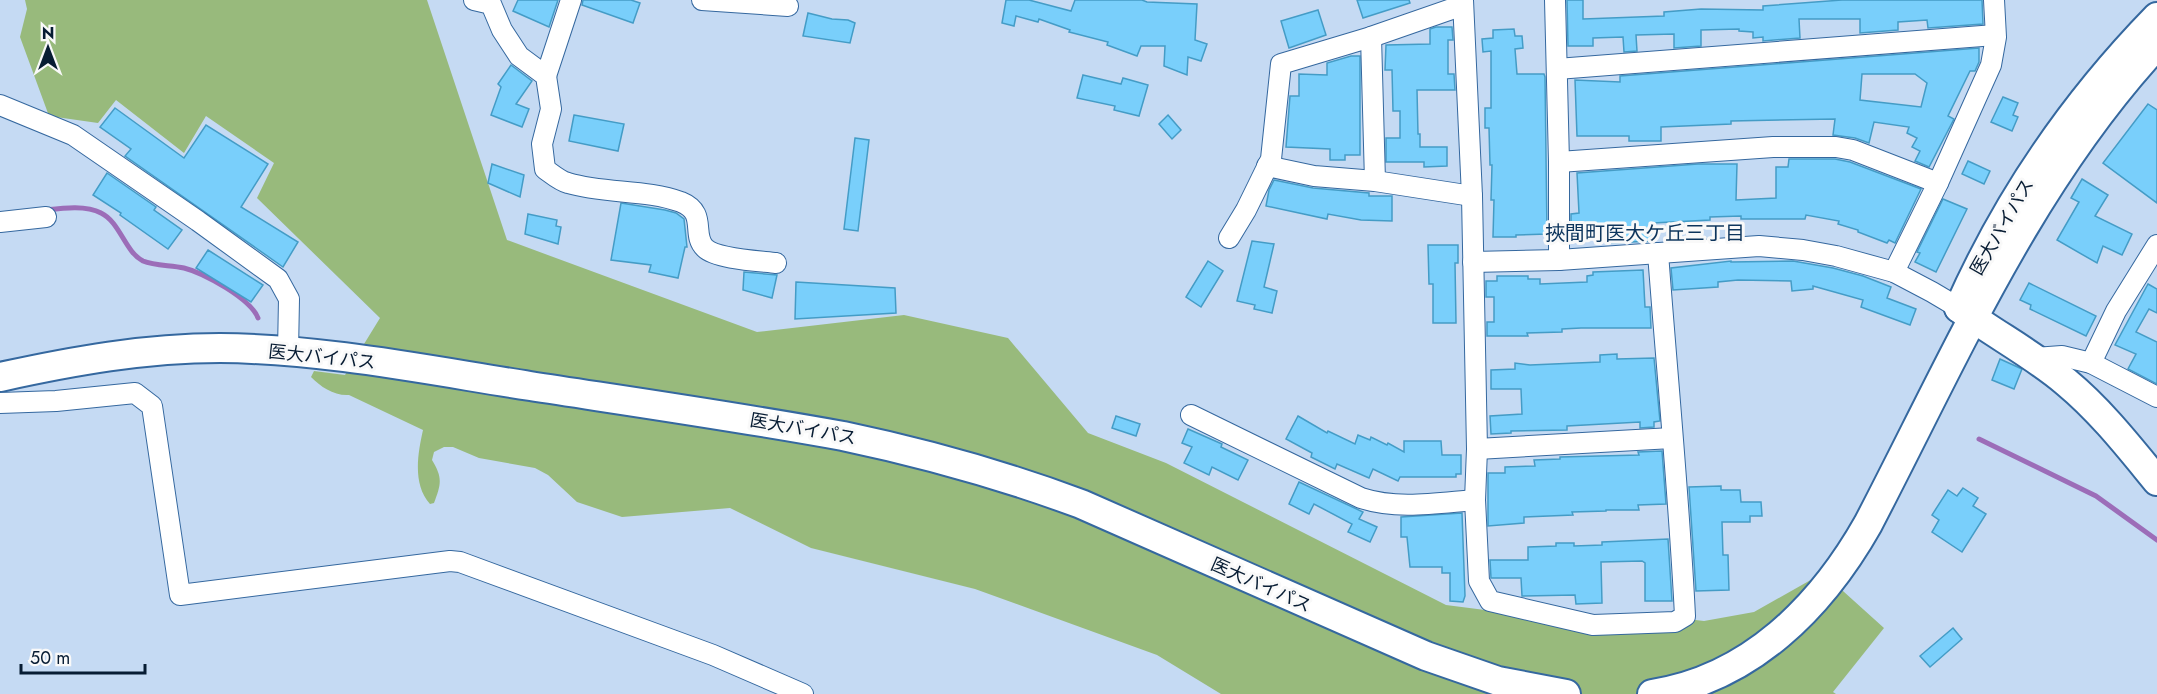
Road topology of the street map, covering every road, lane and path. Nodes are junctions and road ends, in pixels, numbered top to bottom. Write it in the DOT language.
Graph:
graph roads {
  1 [pos="571,0"];
  2 [pos="702,0"];
  3 [pos="1555,0"];
  4 [pos="1994,0"];
  5 [pos="485,1"];
  6 [pos="1463,2"];
  7 [pos="788,6"];
  8 [pos="2157,16"];
  9 [pos="1995,35"];
  10 [pos="1371,37"];
  11 [pos="2157,45"];
  12 [pos="1557,69"];
  13 [pos="546,76"];
  14 [pos="0,105"];
  15 [pos="1559,162"];
  16 [pos="1267,166"];
  17 [pos="1375,181"];
  18 [pos="1938,183"];
  19 [pos="1472,196"];
  20 [pos="46,217"];
  21 [pos="0,222"];
  22 [pos="1228,238"];
  23 [pos="2157,245"];
  24 [pos="1658,253"];
  25 [pos="1559,260"];
  26 [pos="1473,262"];
  27 [pos="776,263"];
  28 [pos="1894,272"];
  29 [pos="1966,313"];
  30 [pos="288,351"];
  31 [pos="2035,358"];
  32 [pos="2091,363"];
  33 [pos="0,377"];
  34 [pos="2157,397"];
  35 [pos="0,403"];
  36 [pos="1191,415"];
  37 [pos="1672,438"];
  38 [pos="1477,449"];
  39 [pos="2157,481"];
  40 [pos="1475,500"];
  41 [pos="803,694"];
  42 [pos="1566,694"];
  43 [pos="1652,694"];
  1 -- 13 [label="street"];
  2 -- 7 [label="street"];
  3 -- 12 [label="street"];
  4 -- 9 [label="street"];
  5 -- 13 [label="street"];
  6 -- 10 [label="street"];
  6 -- 19 [label="street"];
  8 -- 29 [label="main road, 医大バイパス"];
  9 -- 12 [label="street"];
  9 -- 18 [label="street"];
  10 -- 16 [label="street"];
  10 -- 17 [label="street"];
  11 -- 29 [label="main road, 医大バイパス"];
  12 -- 15 [label="street"];
  13 -- 27 [label="street"];
  14 -- 30 [label="street"];
  15 -- 18 [label="street"];
  15 -- 25 [label="street"];
  16 -- 17 [label="street"];
  16 -- 22 [label="street"];
  17 -- 19 [label="street"];
  18 -- 28 [label="street"];
  19 -- 26 [label="street"];
  20 -- 21 [label="street"];
  23 -- 32 [label="street"];
  24 -- 25 [label="street"];
  24 -- 28 [label="street"];
  24 -- 37 [label="street"];
  25 -- 26 [label="street"];
  26 -- 38 [label="street"];
  28 -- 29 [label="street"];
  29 -- 31 [label="main road"];
  29 -- 43 [label="main road, 医大バイパス"];
  30 -- 33 [label="main road, 医大バイパス"];
  30 -- 42 [label="main road, 医大バイパス"];
  31 -- 32 [label="street"];
  31 -- 39 [label="main road"];
  32 -- 34 [label="street"];
  35 -- 41 [label="street"];
  36 -- 40 [label="street"];
  37 -- 38 [label="street"];
  37 -- 40 [label="street"];
  38 -- 40 [label="street"];
}
